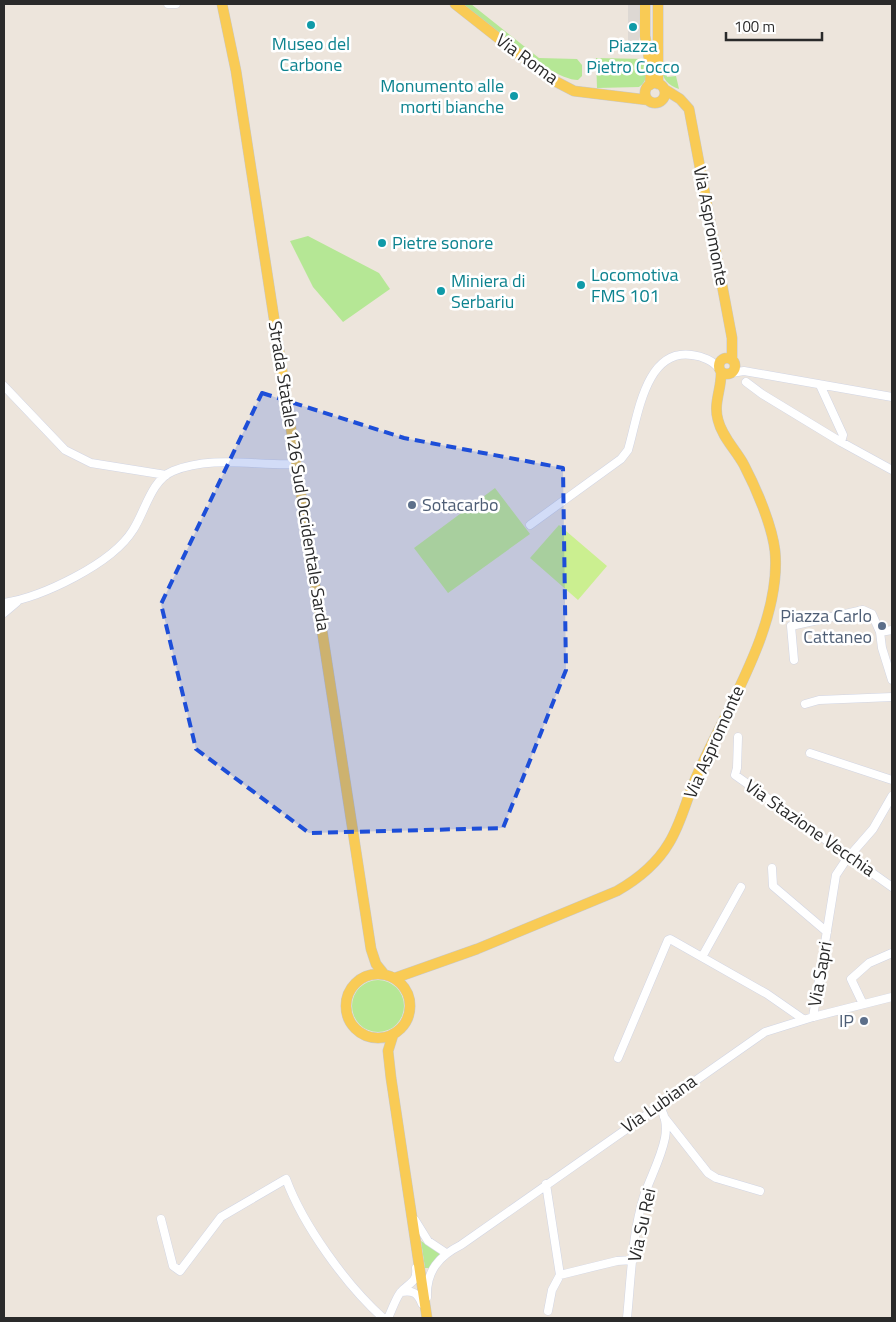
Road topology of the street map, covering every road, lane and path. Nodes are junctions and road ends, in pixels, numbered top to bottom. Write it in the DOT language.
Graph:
graph roads {
  1 [pos="168,4"];
  2 [pos="176,4"];
  3 [pos="222,4"];
  4 [pos="455,4"];
  5 [pos="644,4"];
  6 [pos="658,4"];
  7 [pos="657,42"];
  8 [pos="646,43"];
  9 [pos="655,86"];
  10 [pos="608,96"];
  11 [pos="648,100"];
  12 [pos="661,101"];
  13 [pos="684,104"];
  14 [pos="727,366"];
  15 [pos="746,382"];
  16 [pos="820,384"];
  17 [pos="4,386"];
  18 [pos="892,397"];
  19 [pos="841,442"];
  20 [pos="297,464"];
  21 [pos="892,470"];
  22 [pos="166,475"];
  23 [pos="530,525"];
  24 [pos="18,601"];
  25 [pos="4,603"];
  26 [pos="4,612"];
  27 [pos="892,630"];
  28 [pos="880,632"];
  29 [pos="794,660"];
  30 [pos="892,680"];
  31 [pos="892,697"];
  32 [pos="805,704"];
  33 [pos="738,737"];
  34 [pos="810,753"];
  35 [pos="892,780"];
  36 [pos="892,796"];
  37 [pos="850,857"];
  38 [pos="772,868"];
  39 [pos="892,886"];
  40 [pos="740,887"];
  41 [pos="827,932"];
  42 [pos="371,950"];
  43 [pos="892,953"];
  44 [pos="702,957"];
  45 [pos="428,966"];
  46 [pos="384,974"];
  47 [pos="367,976"];
  48 [pos="395,978"];
  49 [pos="892,997"];
  50 [pos="410,1000"];
  51 [pos="863,1004"];
  52 [pos="813,1017"];
  53 [pos="803,1019"];
  54 [pos="393,1035"];
  55 [pos="374,1038"];
  56 [pos="618,1058"];
  57 [pos="390,1070"];
  58 [pos="657,1105"];
  59 [pos="664,1117"];
  60 [pos="546,1184"];
  61 [pos="760,1191"];
  62 [pos="412,1213"];
  63 [pos="161,1219"];
  64 [pos="416,1243"];
  65 [pos="446,1252"];
  66 [pos="633,1260"];
  67 [pos="560,1275"];
  68 [pos="401,1292"];
  69 [pos="548,1311"];
  70 [pos="382,1318"];
  71 [pos="388,1318"];
  72 [pos="427,1318"];
  73 [pos="627,1318"];
  1 -- 2 [label="street"];
  3 -- 20 [label="main road, Strada Statale 126 Sud Occidentale Sarda"];
  4 -- 10 [label="main road, Via Roma"];
  5 -- 8 [label="main road"];
  6 -- 7 [label="main road"];
  7 -- 8 [label="main road"];
  7 -- 9 [label="main road"];
  8 -- 9 [label="main road"];
  9 -- 10 [label="main road, Via Roma"];
  9 -- 11 [label="main road"];
  9 -- 12 [label="main road"];
  9 -- 13 [label="main road"];
  10 -- 11 [label="main road, Via Roma"];
  11 -- 12 [label="main road"];
  12 -- 13 [label="main road"];
  13 -- 14 [label="main road, Via Aspromonte"];
  14 -- 16 [label="street"];
  14 -- 23 [label="street"];
  14 -- 45 [label="main road, Via Aspromonte"];
  15 -- 19 [label="street"];
  16 -- 18 [label="street"];
  16 -- 19 [label="street"];
  17 -- 22 [label="street"];
  19 -- 21 [label="street"];
  20 -- 22 [label="street"];
  20 -- 42 [label="main road, Strada Statale 126 Sud Occidentale Sarda"];
  22 -- 24 [label="street"];
  24 -- 25 [label="street"];
  24 -- 26 [label="street"];
  27 -- 28 [label="street"];
  28 -- 29 [label="street"];
  28 -- 30 [label="street"];
  31 -- 32 [label="street"];
  33 -- 37 [label="street, Via Stazione Vecchia"];
  34 -- 35 [label="street"];
  36 -- 37 [label="street, Via Sapri"];
  37 -- 39 [label="street, Via Stazione Vecchia"];
  37 -- 41 [label="street, Via Sapri"];
  38 -- 41 [label="street, Via Sapri"];
  40 -- 44 [label="street"];
  41 -- 52 [label="street, Via Sapri"];
  42 -- 46 [label="main road"];
  42 -- 47 [label="main road"];
  43 -- 51 [label="street"];
  44 -- 53 [label="street"];
  44 -- 56 [label="street"];
  45 -- 48 [label="main road, Via Aspromonte"];
  45 -- 50 [label="main road, Via Aspromonte"];
  46 -- 47 [label="main road"];
  46 -- 48 [label="main road"];
  47 -- 55 [label="main road"];
  48 -- 50 [label="main road"];
  49 -- 51 [label="street, Via Lubiana"];
  50 -- 54 [label="main road"];
  51 -- 52 [label="street, Via Lubiana"];
  52 -- 53 [label="street, Via Lubiana"];
  53 -- 58 [label="street, Via Lubiana"];
  54 -- 55 [label="main road"];
  54 -- 57 [label="main road"];
  55 -- 57 [label="main road"];
  57 -- 62 [label="main road"];
  58 -- 59 [label="street"];
  58 -- 60 [label="street, Via Lubiana"];
  59 -- 61 [label="street"];
  59 -- 66 [label="street, Via Su Rei"];
  60 -- 65 [label="street, Via Lubiana"];
  60 -- 67 [label="street"];
  62 -- 64 [label="main road"];
  62 -- 65 [label="street"];
  63 -- 70 [label="street"];
  64 -- 68 [label="street"];
  64 -- 72 [label="main road"];
  65 -- 72 [label="street, Via Lubiana"];
  66 -- 67 [label="street"];
  66 -- 73 [label="street, Via Su Rei"];
  67 -- 69 [label="street"];
  68 -- 71 [label="street"];
  68 -- 72 [label="street"];
}
